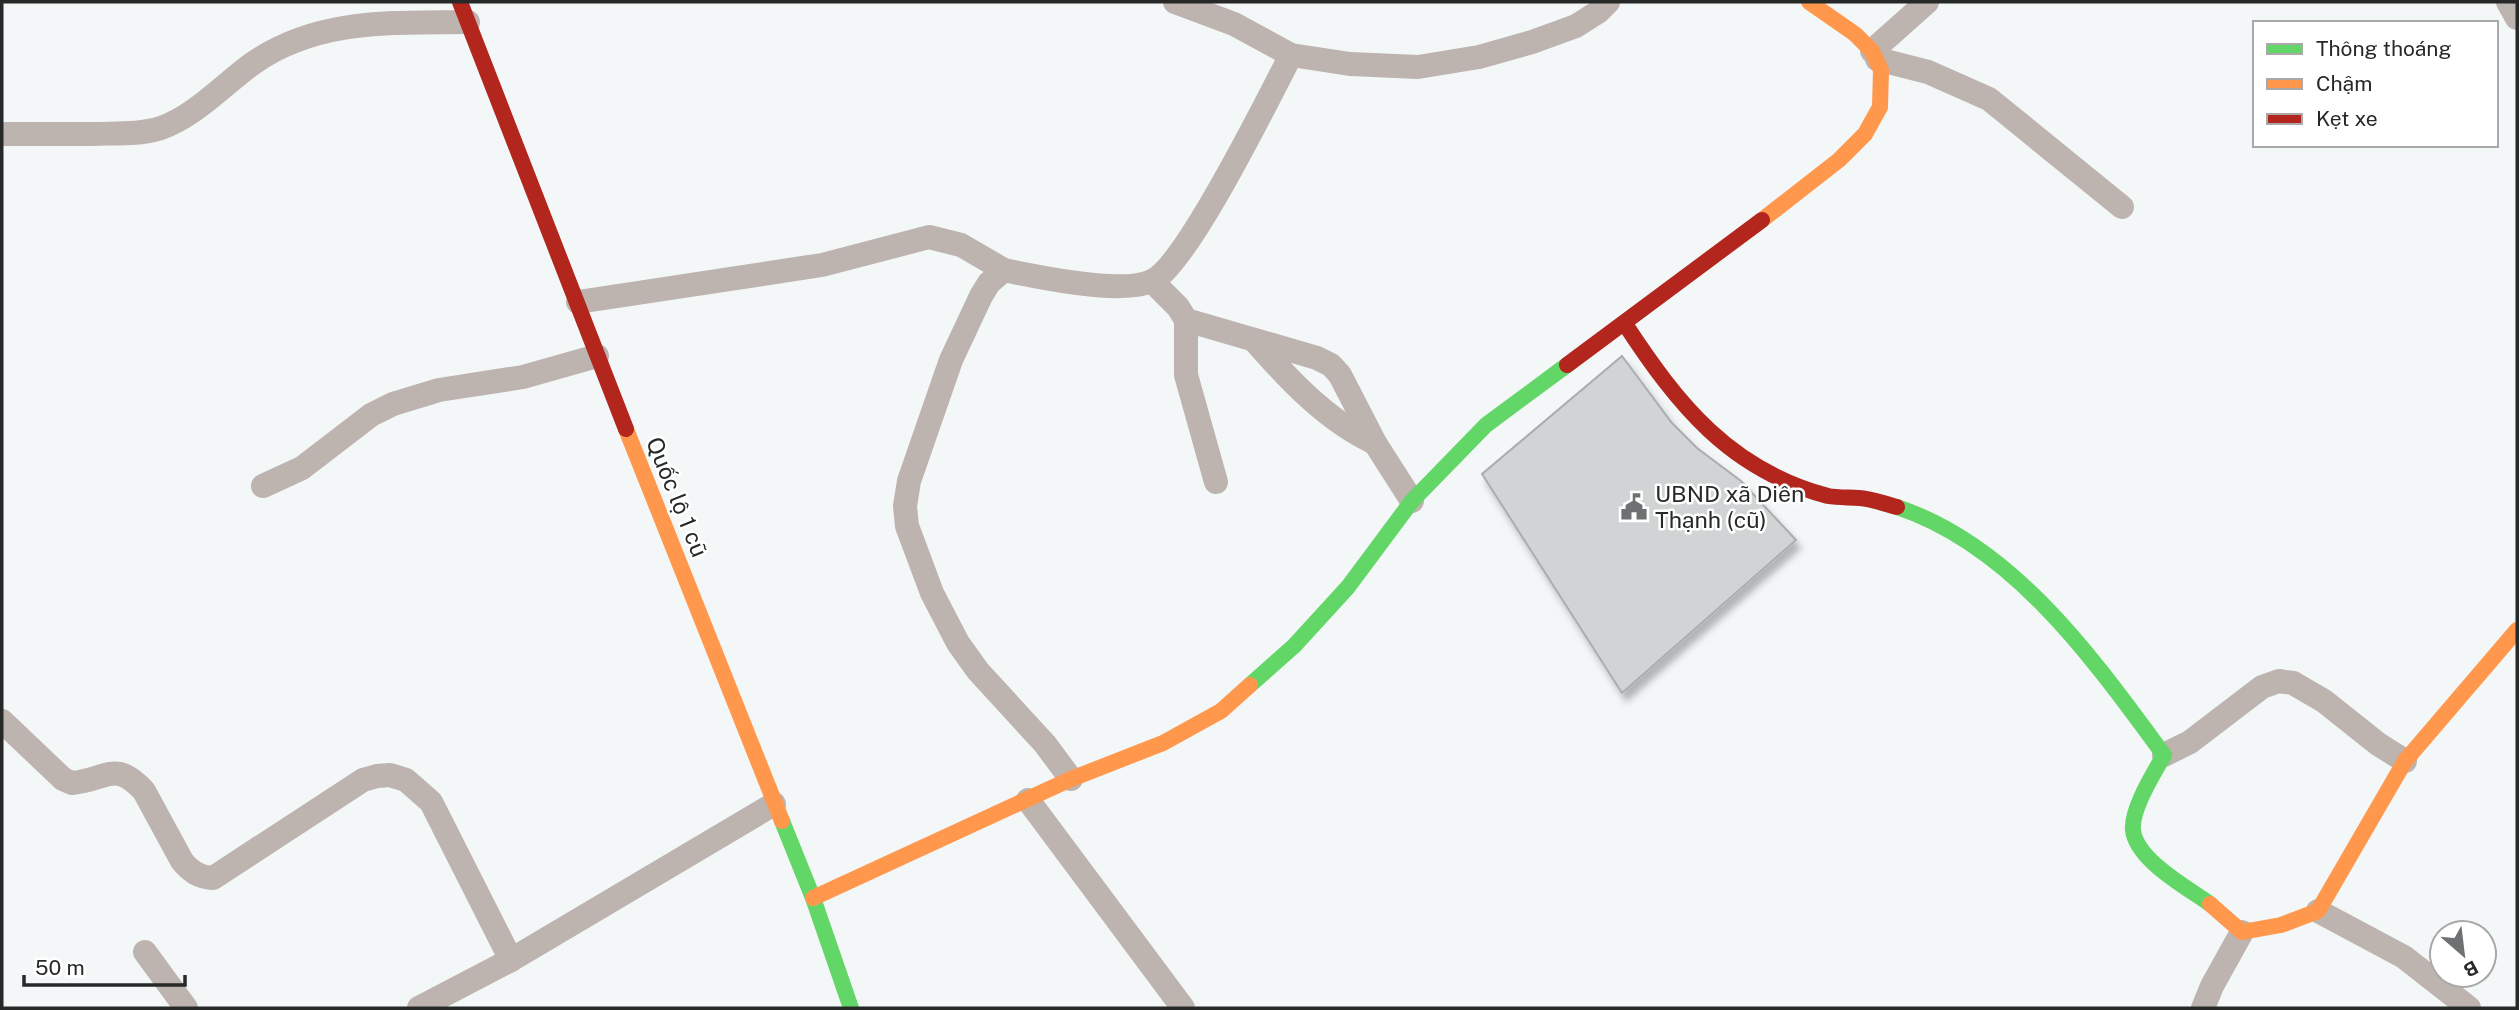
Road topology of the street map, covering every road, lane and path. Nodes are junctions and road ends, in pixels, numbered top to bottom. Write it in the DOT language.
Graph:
graph roads {
  1 [pos="1175,2"];
  2 [pos="1608,2"];
  3 [pos="1810,2"];
  4 [pos="1927,2"];
  5 [pos="2508,2"];
  6 [pos="464,12"];
  7 [pos="2517,18"];
  8 [pos="1291,55"];
  9 [pos="1875,55"];
  10 [pos="2,134"];
  11 [pos="2122,207"];
  12 [pos="1004,270"];
  13 [pos="1152,281"];
  14 [pos="578,302"];
  15 [pos="1186,320"];
  16 [pos="1625,324"];
  17 [pos="1253,339"];
  18 [pos="597,356"];
  19 [pos="1375,443"];
  20 [pos="1216,482"];
  21 [pos="263,486"];
  22 [pos="1412,501"];
  23 [pos="2517,630"];
  24 [pos="2,721"];
  25 [pos="2164,755"];
  26 [pos="2406,761"];
  27 [pos="1071,779"];
  28 [pos="1028,800"];
  29 [pos="774,804"];
  30 [pos="813,898"];
  31 [pos="2318,911"];
  32 [pos="2242,932"];
  33 [pos="145,952"];
  34 [pos="511,960"];
  35 [pos="186,1008"];
  36 [pos="419,1008"];
  37 [pos="851,1008"];
  38 [pos="1183,1008"];
  39 [pos="2203,1008"];
  40 [pos="2469,1008"];
  1 -- 8 [label="street"];
  2 -- 8 [label="street"];
  3 -- 9 [label="street"];
  4 -- 9 [label="street"];
  5 -- 7 [label="street"];
  6 -- 10 [label="street"];
  6 -- 14 [label="street, Quốc lộ 1 cũ"];
  8 -- 13 [label="street"];
  9 -- 11 [label="street"];
  9 -- 16 [label="street"];
  12 -- 13 [label="street"];
  12 -- 14 [label="street"];
  12 -- 27 [label="street"];
  13 -- 15 [label="street"];
  14 -- 18 [label="street, Quốc lộ 1 cũ"];
  15 -- 17 [label="street"];
  15 -- 20 [label="street"];
  16 -- 22 [label="street"];
  16 -- 25 [label="street"];
  17 -- 19 [label="street"];
  17 -- 19 [label="street"];
  18 -- 21 [label="street"];
  18 -- 29 [label="street, Quốc lộ 1 cũ"];
  19 -- 22 [label="street"];
  22 -- 27 [label="street"];
  23 -- 26 [label="street"];
  24 -- 34 [label="street"];
  25 -- 26 [label="street"];
  25 -- 32 [label="street"];
  26 -- 31 [label="street"];
  27 -- 28 [label="street"];
  28 -- 30 [label="street"];
  28 -- 38 [label="street"];
  29 -- 30 [label="street, Quốc lộ 1 cũ"];
  29 -- 34 [label="street"];
  30 -- 37 [label="street, Quốc lộ 1 cũ"];
  31 -- 32 [label="street"];
  31 -- 40 [label="street"];
  32 -- 39 [label="street"];
  33 -- 35 [label="street"];
  34 -- 36 [label="street"];
}
